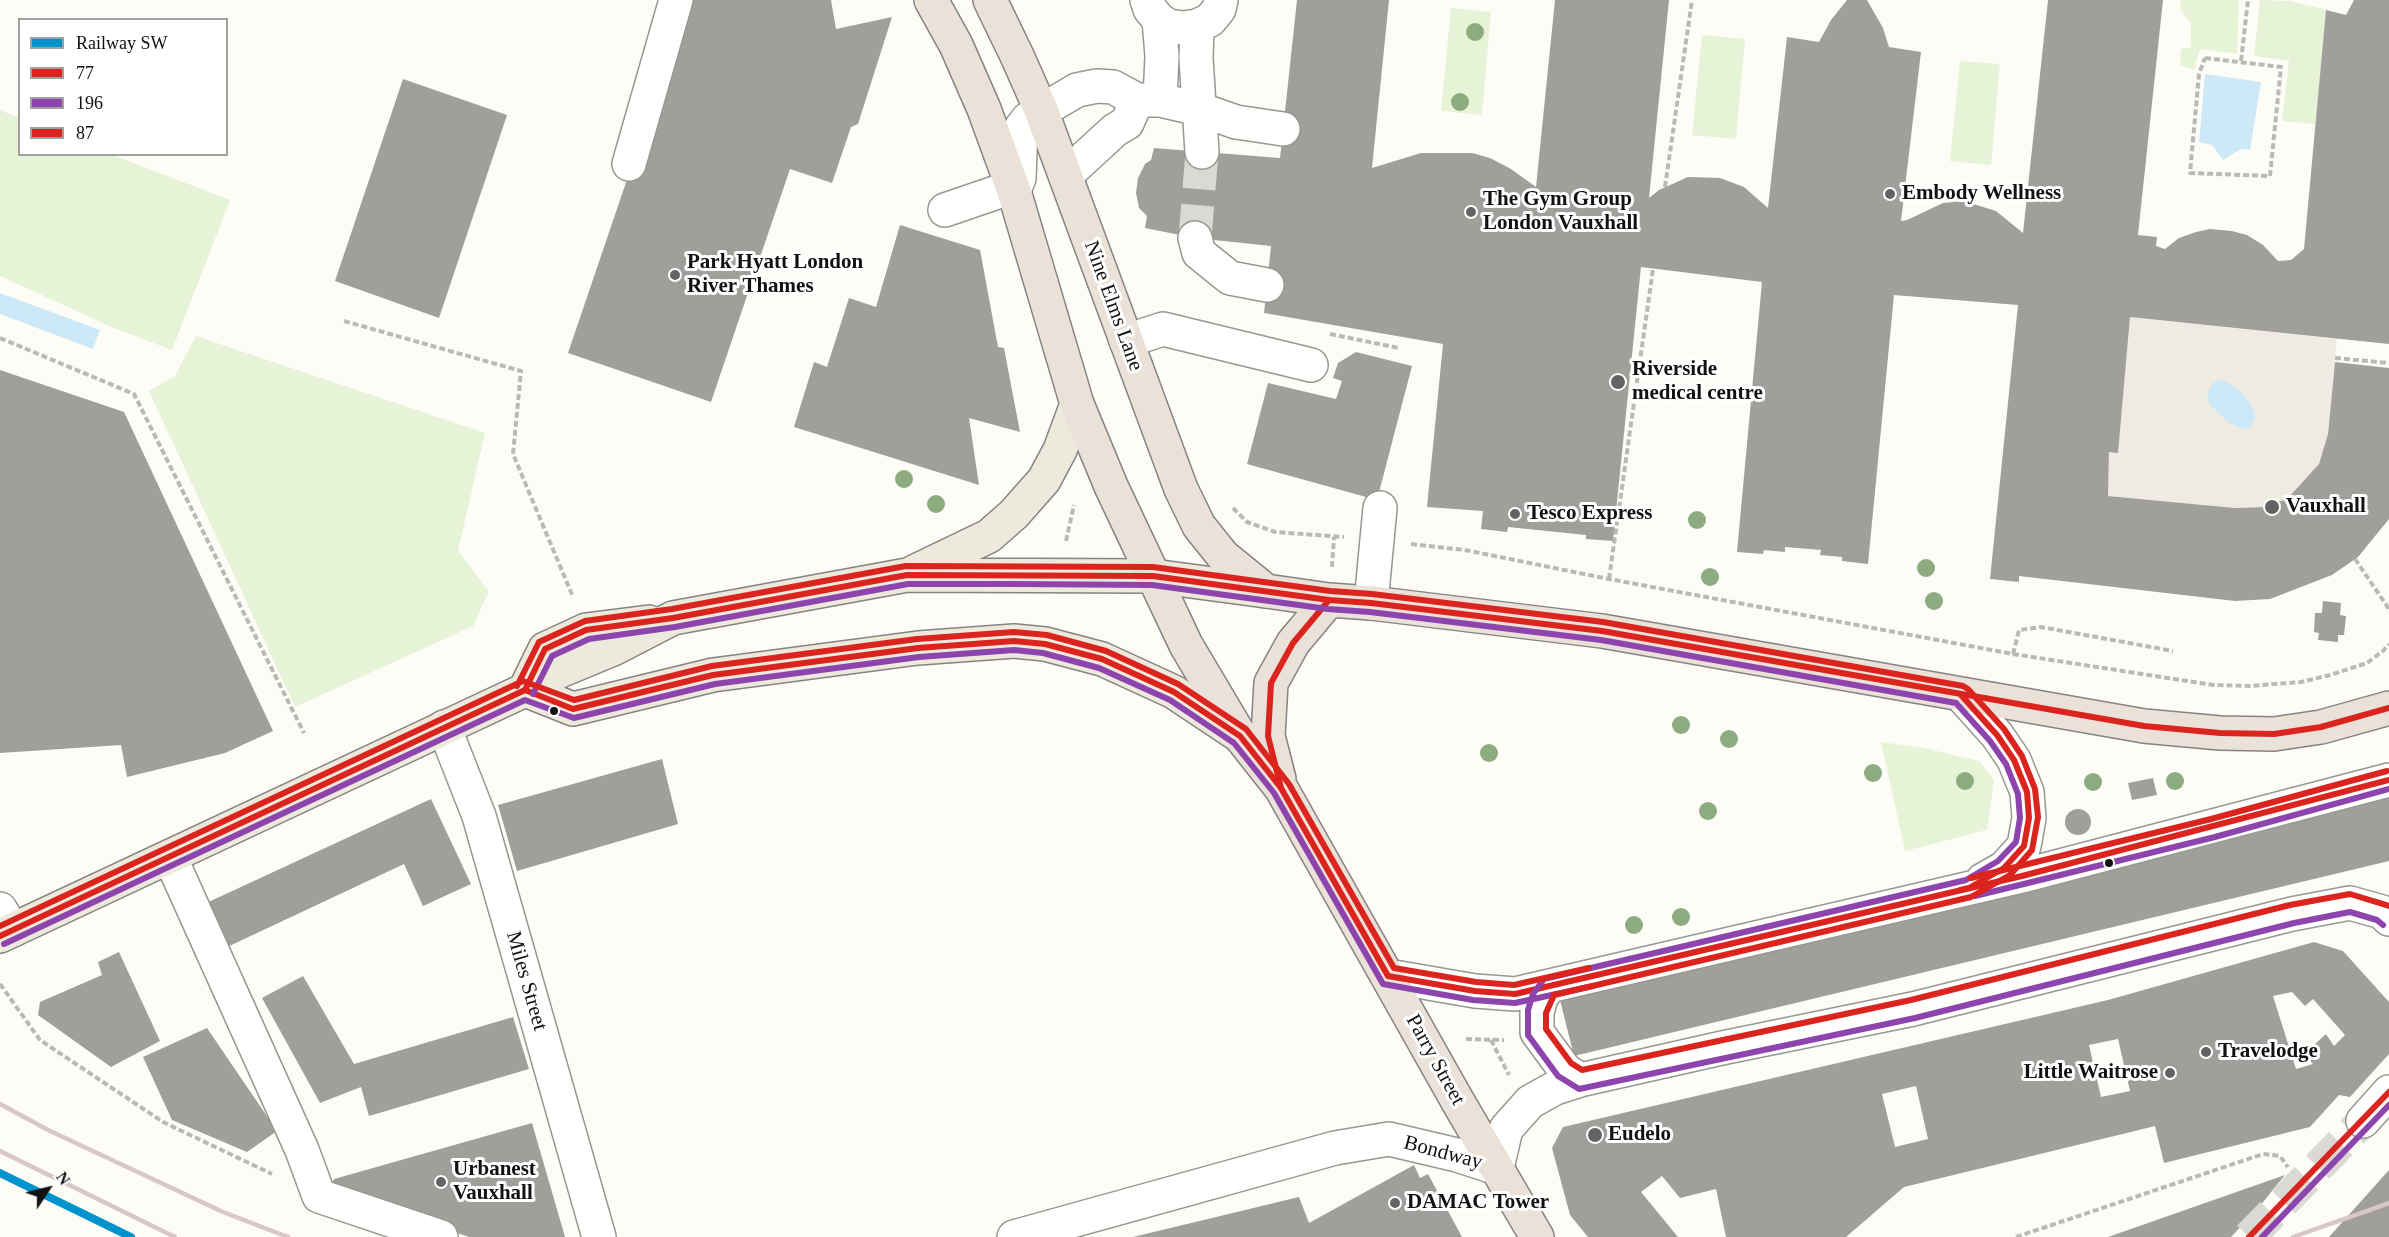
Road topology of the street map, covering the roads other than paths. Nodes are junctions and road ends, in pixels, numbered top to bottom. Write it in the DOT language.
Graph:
graph roads {
  1 [pos="676,0"];
  2 [pos="931,0"];
  3 [pos="990,0"];
  4 [pos="1221,0"];
  5 [pos="1153,10"];
  6 [pos="1197,26"];
  7 [pos="1148,100"];
  8 [pos="1199,109"];
  9 [pos="1041,110"];
  10 [pos="1283,129"];
  11 [pos="1202,152"];
  12 [pos="629,164"];
  13 [pos="1066,176"];
  14 [pos="1013,189"];
  15 [pos="945,210"];
  16 [pos="1195,238"];
  17 [pos="1267,285"];
  18 [pos="1126,341"];
  19 [pos="1311,365"];
  20 [pos="1077,404"];
  21 [pos="1380,508"];
  22 [pos="908,575"];
  23 [pos="1153,576"];
  24 [pos="1266,591"];
  25 [pos="1329,600"];
  26 [pos="1371,603"];
  27 [pos="525,690"];
  28 [pos="1961,695"];
  29 [pos="2389,708"];
  30 [pos="444,727"];
  31 [pos="1240,736"];
  32 [pos="2389,780"];
  33 [pos="1281,788"];
  34 [pos="170,857"];
  35 [pos="1969,888"];
  36 [pos="2389,919"];
  37 [pos="4,925"];
  38 [pos="1388,976"];
  39 [pos="1548,987"];
  40 [pos="1580,1080"];
  41 [pos="2389,1092"];
  42 [pos="2363,1121"];
  43 [pos="1497,1168"];
  44 [pos="441,1237"];
  45 [pos="599,1237"];
  46 [pos="1014,1237"];
  47 [pos="1537,1237"];
  1 -- 12 [label="street"];
  2 -- 14 [label="highway"];
  3 -- 9 [label="highway, Nine Elms Lane"];
  4 -- 6 [label="street"];
  5 -- 6 [label="street"];
  5 -- 7 [label="street"];
  6 -- 8 [label="street"];
  7 -- 8 [label="street"];
  7 -- 9 [label="street"];
  7 -- 13 [label="street"];
  8 -- 10 [label="street"];
  8 -- 11 [label="street"];
  9 -- 13 [label="highway, Nine Elms Lane"];
  9 -- 14 [label="street"];
  13 -- 18 [label="highway, Nine Elms Lane"];
  14 -- 15 [label="street"];
  14 -- 20 [label="highway"];
  16 -- 17 [label="street"];
  18 -- 19 [label="street"];
  18 -- 24 [label="highway, Nine Elms Lane"];
  20 -- 22 [label="main road"];
  20 -- 23 [label="highway"];
  21 -- 26 [label="street"];
  22 -- 23 [label="main road"];
  22 -- 27 [label="main road"];
  23 -- 24 [label="main road"];
  23 -- 31 [label="highway, Parry Street"];
  24 -- 25 [label="highway"];
  25 -- 26 [label="highway"];
  25 -- 33 [label="highway, Parry Street"];
  26 -- 28 [label="highway"];
  27 -- 30 [label="main road"];
  27 -- 31 [label="main road"];
  28 -- 29 [label="highway"];
  28 -- 35 [label="street"];
  30 -- 34 [label="main road"];
  30 -- 45 [label="street, Miles Street"];
  31 -- 33 [label="highway, Parry Street"];
  32 -- 35 [label="street"];
  33 -- 38 [label="highway, Parry Street"];
  34 -- 37 [label="main road"];
  34 -- 44 [label="street"];
  35 -- 39 [label="street"];
  36 -- 40 [label="street, Bondway"];
  38 -- 39 [label="street"];
  38 -- 43 [label="highway, Parry Street"];
  39 -- 40 [label="street"];
  40 -- 43 [label="street, Bondway"];
  41 -- 42 [label="street"];
  43 -- 46 [label="street, Bondway"];
  43 -- 47 [label="highway, Parry Street"];
}
